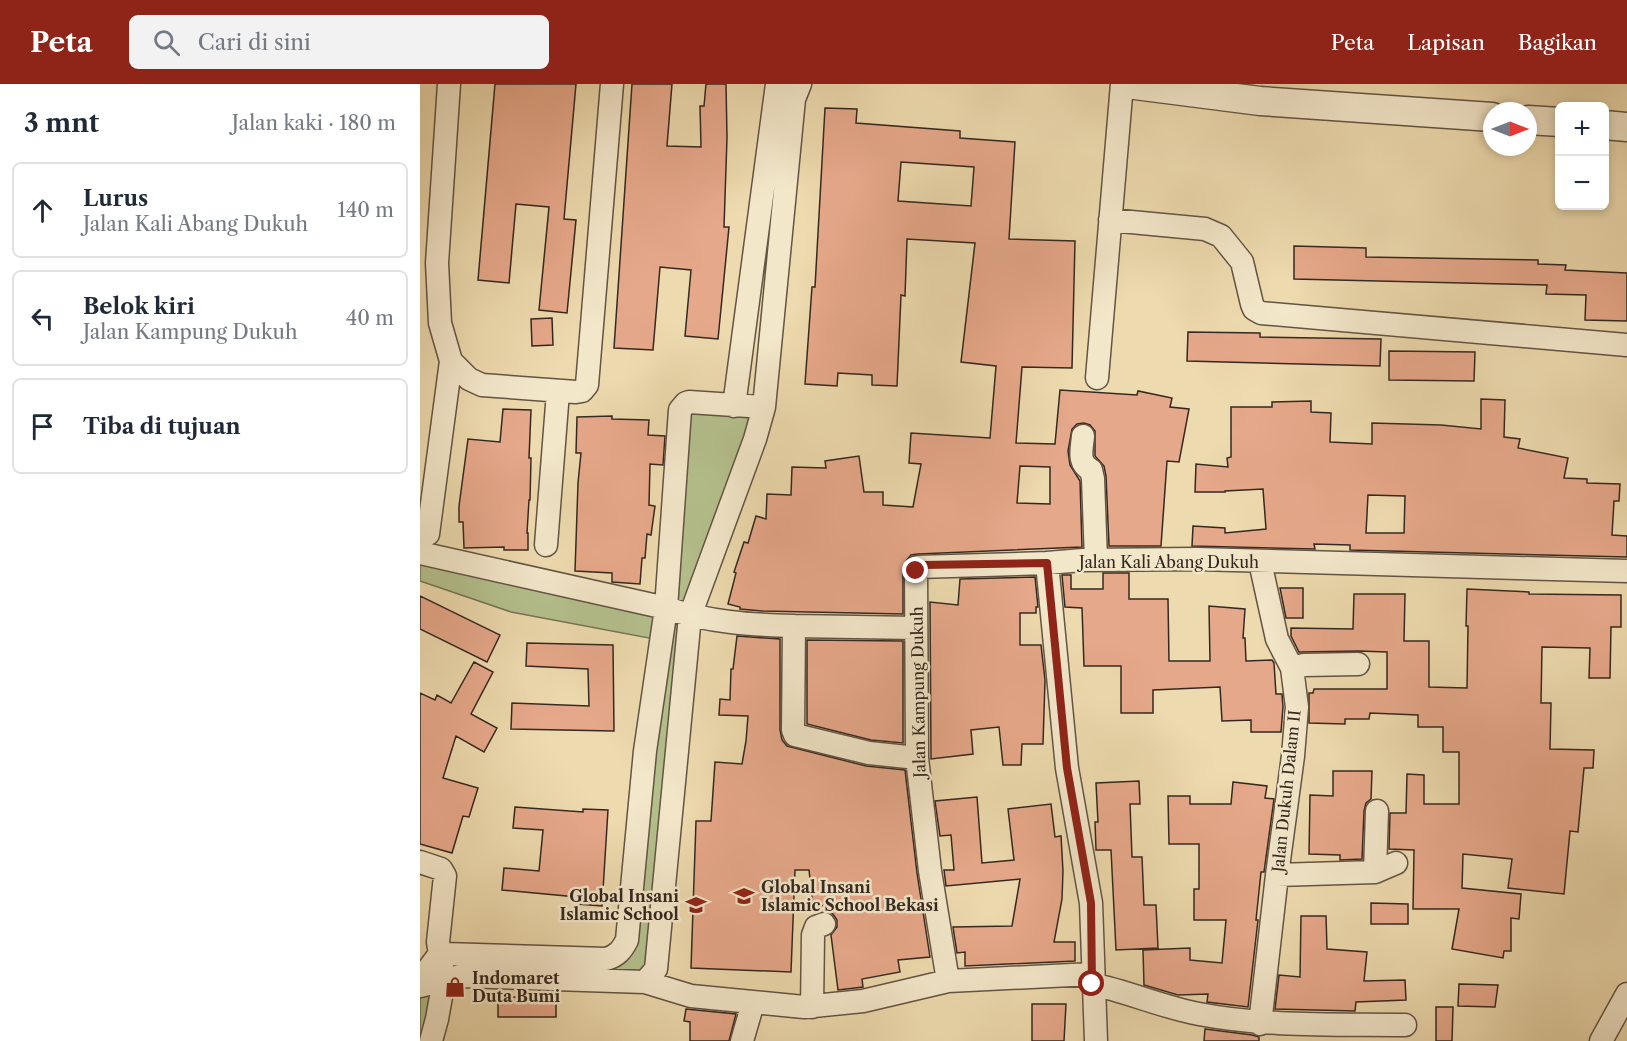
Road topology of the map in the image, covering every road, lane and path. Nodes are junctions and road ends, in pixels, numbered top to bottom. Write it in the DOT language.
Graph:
graph roads {
  1 [pos="449,84"];
  2 [pos="612,84"];
  3 [pos="777,84"];
  4 [pos="800,84"];
  5 [pos="1122,84"];
  6 [pos="1127,84"];
  7 [pos="1483,116"];
  8 [pos="1537,121"];
  9 [pos="1555,122"];
  10 [pos="1609,125"];
  11 [pos="1627,127"];
  12 [pos="1110,220"];
  13 [pos="1627,345"];
  14 [pos="451,361"];
  15 [pos="1097,378"];
  16 [pos="558,392"];
  17 [pos="734,405"];
  18 [pos="764,407"];
  19 [pos="1083,436"];
  20 [pos="424,543"];
  21 [pos="546,545"];
  22 [pos="1096,560"];
  23 [pos="1260,562"];
  24 [pos="1047,563"];
  25 [pos="1627,571"];
  26 [pos="666,608"];
  27 [pos="690,616"];
  28 [pos="794,626"];
  29 [pos="916,628"];
  30 [pos="1358,664"];
  31 [pos="1292,668"];
  32 [pos="917,758"];
  33 [pos="1377,811"];
  34 [pos="420,862"];
  35 [pos="1396,863"];
  36 [pos="1374,872"];
  37 [pos="1276,875"];
  38 [pos="824,924"];
  39 [pos="439,955"];
  40 [pos="1092,979"];
  41 [pos="420,980"];
  42 [pos="444,980"];
  43 [pos="948,981"];
  44 [pos="645,982"];
  45 [pos="420,986"];
  46 [pos="1627,994"];
  47 [pos="753,1003"];
  48 [pos="812,1007"];
  49 [pos="1260,1024"];
  50 [pos="1405,1025"];
  51 [pos="430,1041"];
  52 [pos="742,1041"];
  53 [pos="1096,1041"];
  54 [pos="1600,1041"];
  1 -- 14 [label="street"];
  2 -- 16 [label="street"];
  3 -- 17 [label="street"];
  4 -- 18 [label="street"];
  5 -- 12 [label="street"];
  6 -- 7 [label="street"];
  8 -- 9 [label="street"];
  10 -- 11 [label="street"];
  12 -- 13 [label="street"];
  12 -- 15 [label="street"];
  14 -- 16 [label="street"];
  14 -- 20 [label="street"];
  16 -- 21 [label="street"];
  17 -- 18 [label="street"];
  17 -- 26 [label="street"];
  18 -- 27 [label="street"];
  19 -- 22 [label="street"];
  20 -- 26 [label="street"];
  22 -- 23 [label="street, Jalan Kali Abang Dukuh"];
  22 -- 24 [label="street, Jalan Kali Abang Dukuh"];
  23 -- 25 [label="street, Jalan Kali Abang Dukuh"];
  23 -- 31 [label="street, Jalan Dukuh Dalam II"];
  24 -- 29 [label="street, Jalan Kampung Dukuh"];
  24 -- 40 [label="street"];
  26 -- 27 [label="street"];
  26 -- 39 [label="street"];
  27 -- 28 [label="street"];
  27 -- 44 [label="street"];
  28 -- 29 [label="street"];
  28 -- 32 [label="street"];
  29 -- 32 [label="street, Jalan Kampung Dukuh"];
  30 -- 31 [label="street"];
  31 -- 37 [label="street, Jalan Dukuh Dalam II"];
  32 -- 43 [label="street, Jalan Kampung Dukuh"];
  33 -- 36 [label="street"];
  34 -- 39 [label="street"];
  35 -- 36 [label="street"];
  36 -- 37 [label="street"];
  37 -- 49 [label="street, Jalan Dukuh Dalam II"];
  38 -- 48 [label="street"];
  39 -- 41 [label="street"];
  39 -- 42 [label="street"];
  40 -- 43 [label="street"];
  40 -- 49 [label="street"];
  40 -- 53 [label="street"];
  42 -- 44 [label="street"];
  42 -- 45 [label="street"];
  42 -- 51 [label="street"];
  43 -- 48 [label="street"];
  44 -- 47 [label="street"];
  46 -- 54 [label="street"];
  47 -- 48 [label="street"];
  47 -- 52 [label="street"];
  49 -- 50 [label="street"];
}
